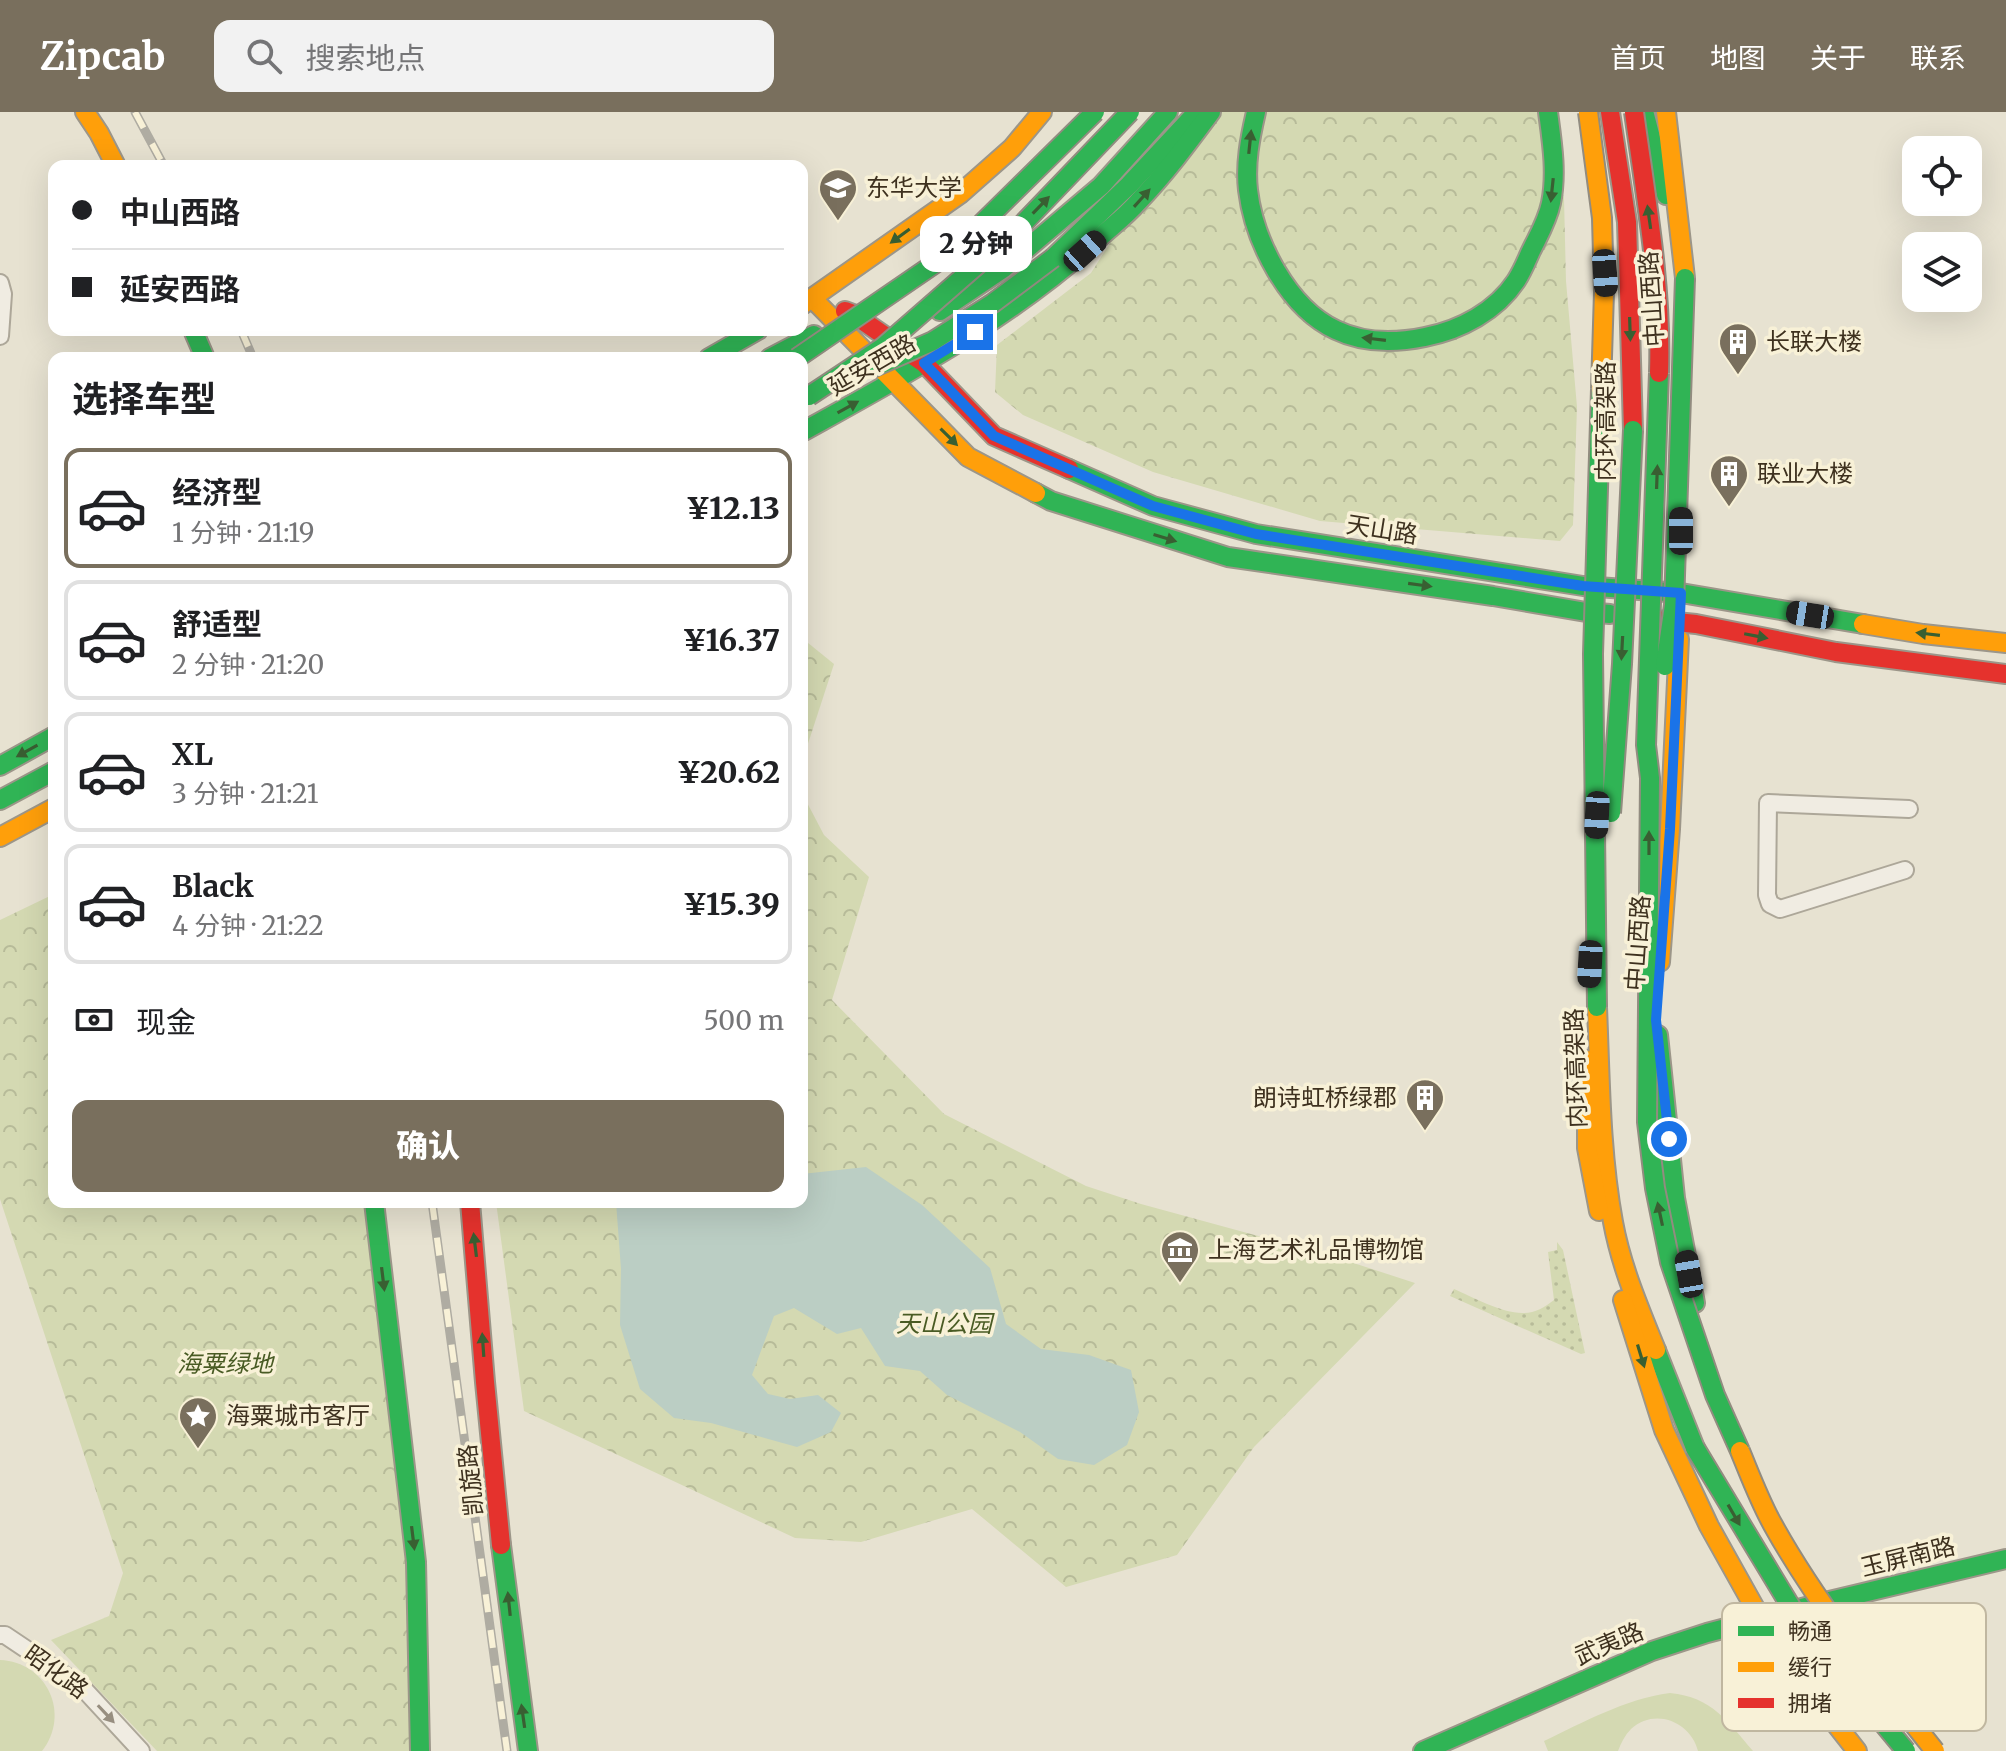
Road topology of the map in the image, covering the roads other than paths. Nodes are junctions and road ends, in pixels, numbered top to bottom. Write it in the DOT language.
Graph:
graph roads {
  1 [pos="85,112"];
  2 [pos="1042,112"];
  3 [pos="1097,112"];
  4 [pos="1130,112"];
  5 [pos="1179,112"];
  6 [pos="1197,112"];
  7 [pos="1211,112"];
  8 [pos="1256,112"];
  9 [pos="1548,112"];
  10 [pos="1587,112"];
  11 [pos="1610,112"];
  12 [pos="1634,112"];
  13 [pos="1645,112"];
  14 [pos="1666,112"];
  15 [pos="1164,117"];
  16 [pos="113,160"];
  17 [pos="0,283"];
  18 [pos="808,302"];
  19 [pos="1,318"];
  20 [pos="845,318"];
  21 [pos="0,336"];
  22 [pos="748,336"];
  23 [pos="894,342"];
  24 [pos="720,352"];
  25 [pos="781,352"];
  26 [pos="806,352"];
  27 [pos="870,358"];
  28 [pos="924,363"];
  29 [pos="893,382"];
  30 [pos="808,394"];
  31 [pos="808,395"];
  32 [pos="808,395"];
  33 [pos="808,429"];
  34 [pos="1608,588"];
  35 [pos="1681,593"];
  36 [pos="1606,613"];
  37 [pos="1679,623"];
  38 [pos="2006,643"];
  39 [pos="2006,674"];
  40 [pos="48,739"];
  41 [pos="0,766"];
  42 [pos="48,774"];
  43 [pos="1650,778"];
  44 [pos="0,800"];
  45 [pos="1909,809"];
  46 [pos="48,812"];
  47 [pos="0,839"];
  48 [pos="1905,870"];
  49 [pos="1597,1007"];
  50 [pos="375,1208"];
  51 [pos="471,1208"];
  52 [pos="2006,1559"];
  53 [pos="1752,1603"];
  54 [pos="1789,1603"];
  55 [pos="1821,1603"];
  56 [pos="1821,1603"];
  57 [pos="1722,1629"];
  58 [pos="0,1635"];
  59 [pos="1841,1731"];
  60 [pos="1889,1731"];
  61 [pos="1919,1731"];
  62 [pos="1931,1731"];
  63 [pos="141,1751"];
  64 [pos="420,1751"];
  65 [pos="528,1751"];
  66 [pos="1423,1751"];
  67 [pos="1857,1751"];
  68 [pos="1906,1751"];
  69 [pos="1935,1751"];
  70 [pos="1949,1751"];
  1 -- 16 [label="main road"];
  2 -- 18 [label="main road, one-way"];
  3 -- 20 [label="main road"];
  3 -- 26 [label="main road, bridge"];
  30 -- 4 [label="main road, one-way, bridge"];
  5 -- 15 [label="main road, 延安西路"];
  6 -- 31 [label="main road, bridge"];
  28 -- 7 [label="main road, 延安西路, one-way"];
  9 -- 8 [label="main road, one-way"];
  10 -- 34 [label="main road, 中山西路"];
  10 -- 49 [label="main road, bridge"];
  11 -- 49 [label="main road, 内环高架路, one-way, bridge"];
  43 -- 12 [label="main road, 内环高架路, one-way, bridge"];
  13 -- 35 [label="main road, 中山西路"];
  14 -- 43 [label="main road, bridge"];
  15 -- 23 [label="main road, 延安西路"];
  17 -- 19 [label="street"];
  18 -- 20 [label="main road, 天山路"];
  19 -- 21 [label="street"];
  20 -- 23 [label="main road, 天山路"];
  20 -- 25 [label="main road"];
  20 -- 27 [label="main road"];
  22 -- 24 [label="main road"];
  23 -- 27 [label="main road, 延安西路"];
  23 -- 28 [label="main road, 天山路"];
  27 -- 29 [label="main road"];
  27 -- 32 [label="main road, 延安西路"];
  28 -- 29 [label="main road, 延安西路"];
  28 -- 34 [label="main road, 天山路"];
  33 -- 29 [label="main road, 延安西路, one-way"];
  29 -- 36 [label="main road, one-way"];
  34 -- 35 [label="main road, 天山路"];
  34 -- 36 [label="main road, 中山西路"];
  35 -- 37 [label="main road, 中山西路"];
  38 -- 35 [label="main road, 天山路, one-way"];
  36 -- 37 [label="main road"];
  36 -- 53 [label="main road, 中山西路, one-way"];
  37 -- 39 [label="main road, one-way"];
  37 -- 56 [label="main road, 中山西路"];
  40 -- 41 [label="main road, one-way"];
  42 -- 44 [label="main road"];
  55 -- 43 [label="main road, 内环高架路, one-way, bridge"];
  45 -- 48 [label="street"];
  46 -- 47 [label="main road"];
  49 -- 54 [label="main road, 内环高架路, one-way, bridge"];
  50 -- 64 [label="main road, one-way"];
  65 -- 51 [label="main road, 凯旋路, one-way"];
  52 -- 56 [label="main road, 玉屏南路"];
  57 -- 66 [label="main road, 武夷路"];
  58 -- 63 [label="street, 昭化路, one-way"];
  59 -- 67 [label="main road, 中山西路"];
  60 -- 68 [label="main road, 内环高架路, one-way, bridge"];
  69 -- 61 [label="main road, 内环高架路, one-way, bridge"];
  62 -- 70 [label="main road, 中山西路"];
}
